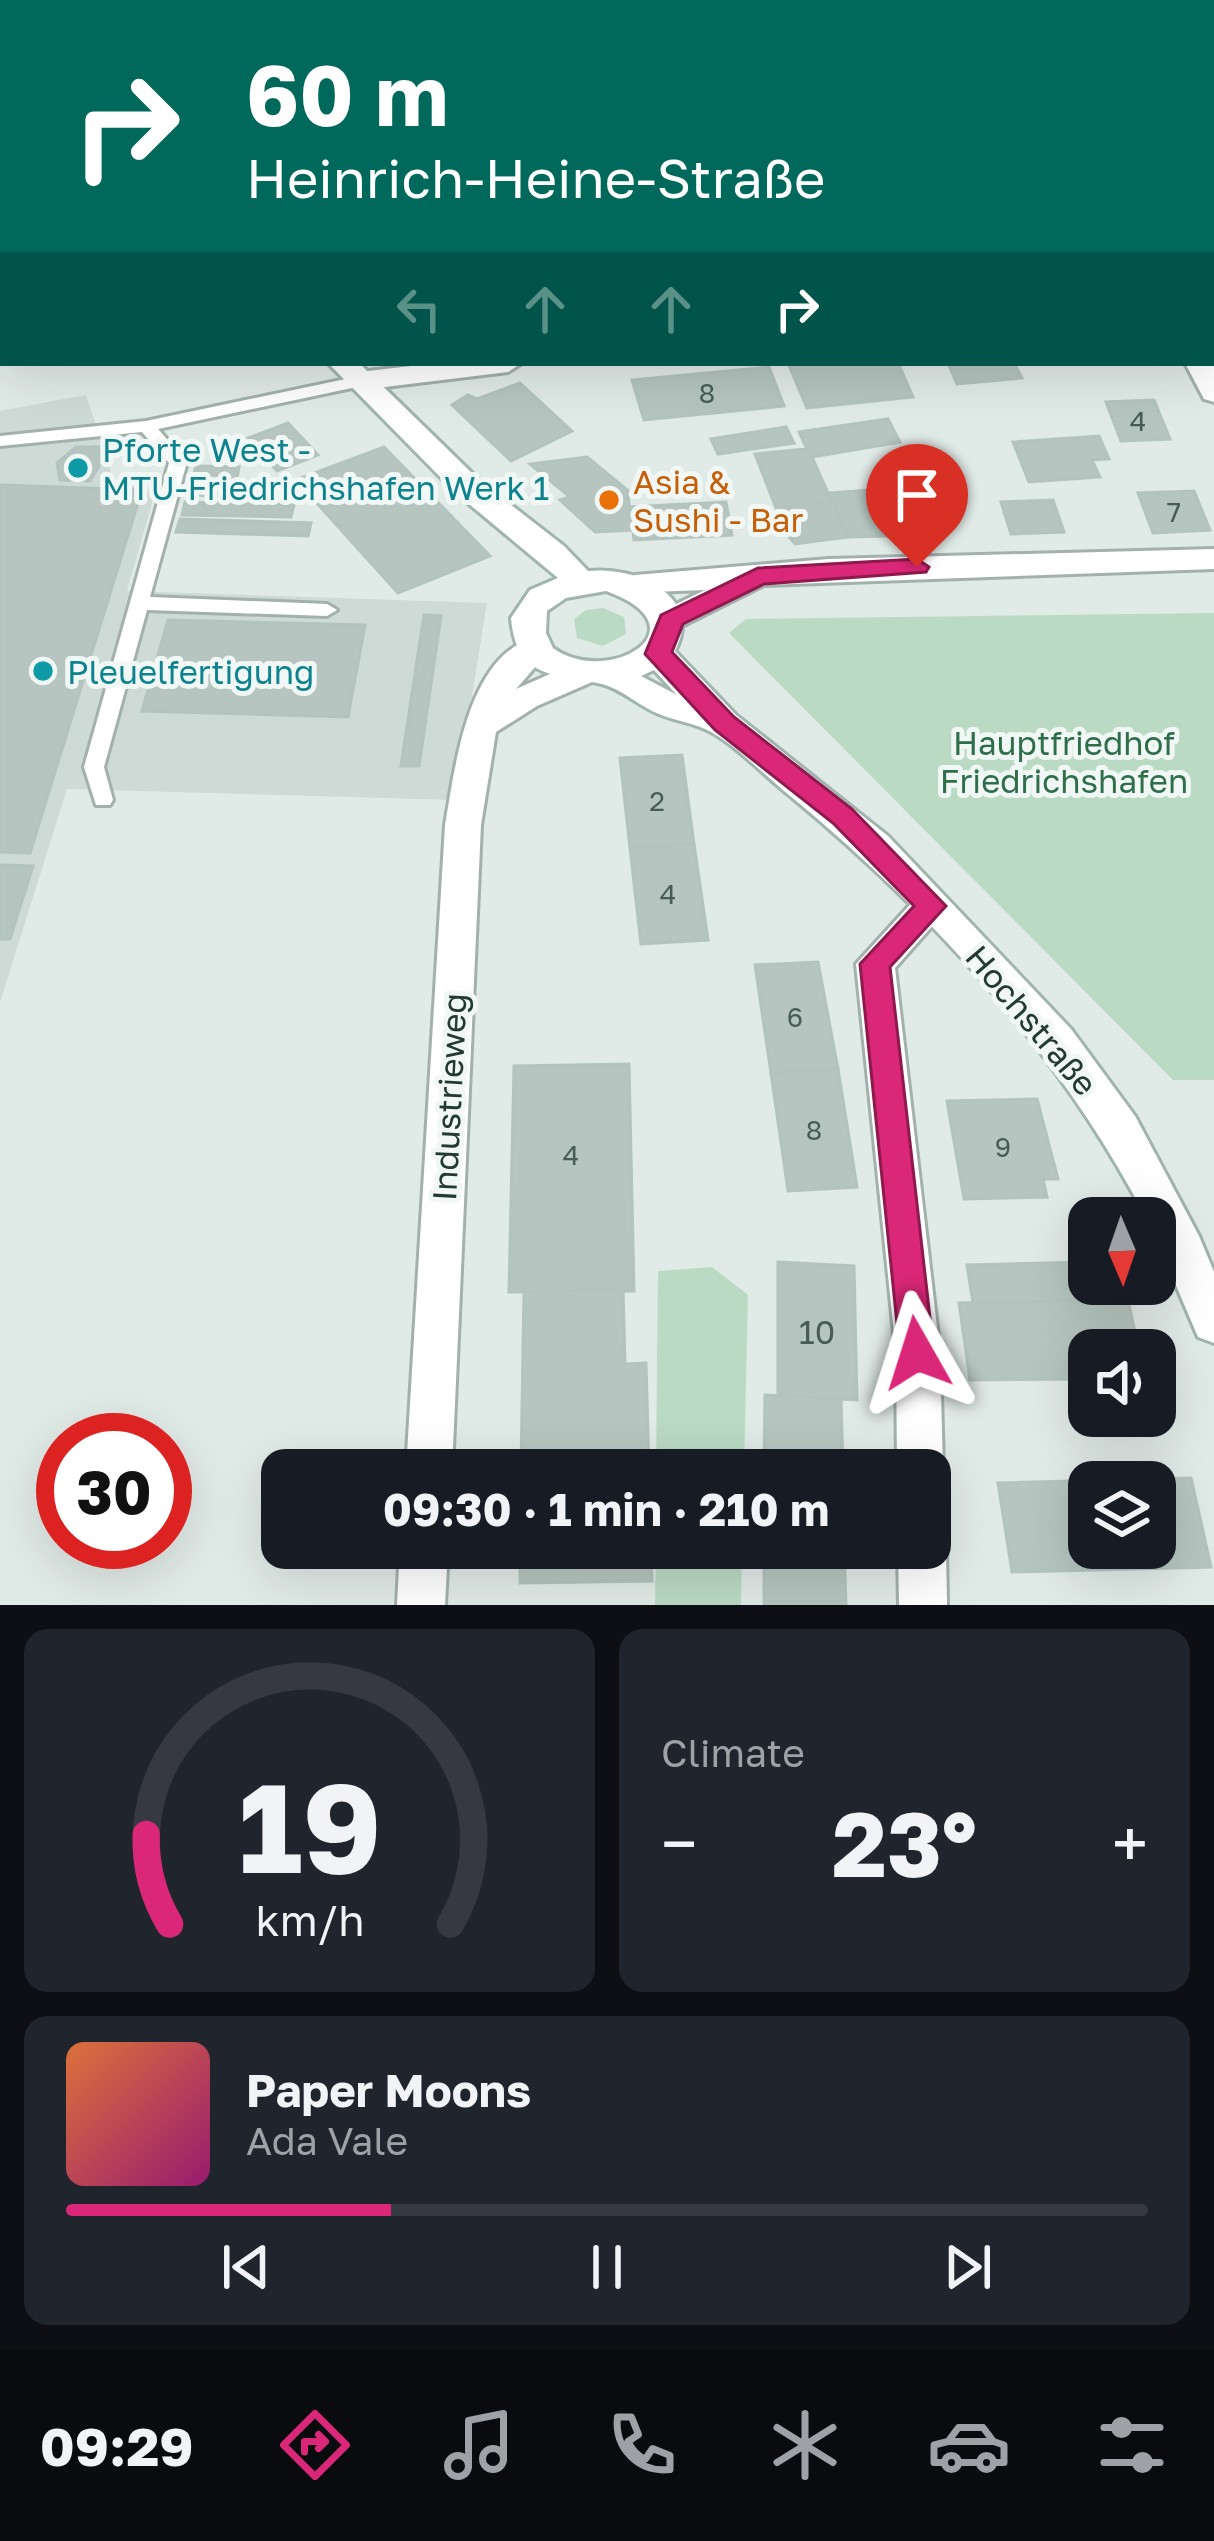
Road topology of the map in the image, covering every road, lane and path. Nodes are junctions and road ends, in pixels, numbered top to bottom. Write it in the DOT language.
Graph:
graph roads {
  1 [pos="456,366"];
  2 [pos="1200,366"];
  3 [pos="351,372"];
  4 [pos="1214,393"];
  5 [pos="146,426"];
  6 [pos="0,441"];
  7 [pos="510,524"];
  8 [pos="1214,559"];
  9 [pos="758,576"];
  10 [pos="579,581"];
  11 [pos="635,586"];
  12 [pos="139,603"];
  13 [pos="535,605"];
  14 [pos="327,610"];
  15 [pos="664,637"];
  16 [pos="534,649"];
  17 [pos="597,674"];
  18 [pos="724,724"];
  19 [pos="480,726"];
  20 [pos="103,800"];
  21 [pos="932,906"];
  22 [pos="1214,1323"];
  23 [pos="430,1449"];
  24 [pos="919,1449"];
  25 [pos="423,1569"];
  26 [pos="922,1569"];
  27 [pos="422,1605"];
  28 [pos="923,1605"];
  1 -- 3 [label="street"];
  2 -- 4 [label="street"];
  3 -- 5 [label="lane"];
  3 -- 7 [label="street"];
  5 -- 6 [label="lane"];
  5 -- 12 [label="lane"];
  7 -- 10 [label="street"];
  7 -- 13 [label="street"];
  8 -- 9 [label="street"];
  9 -- 11 [label="street"];
  9 -- 15 [label="street"];
  10 -- 11 [label="street"];
  10 -- 13 [label="street"];
  11 -- 15 [label="street"];
  12 -- 14 [label="lane"];
  12 -- 20 [label="lane"];
  13 -- 16 [label="street"];
  15 -- 17 [label="street"];
  15 -- 18 [label="street, Hochstraße"];
  16 -- 17 [label="street"];
  16 -- 19 [label="street, Industrieweg"];
  17 -- 18 [label="street, Hochstraße"];
  17 -- 19 [label="street"];
  18 -- 21 [label="street, Hochstraße"];
  19 -- 23 [label="street, Industrieweg"];
  21 -- 22 [label="street, Hochstraße"];
  21 -- 24 [label="street"];
  25 -- 27 [label="street"];
  26 -- 28 [label="street"];
}
